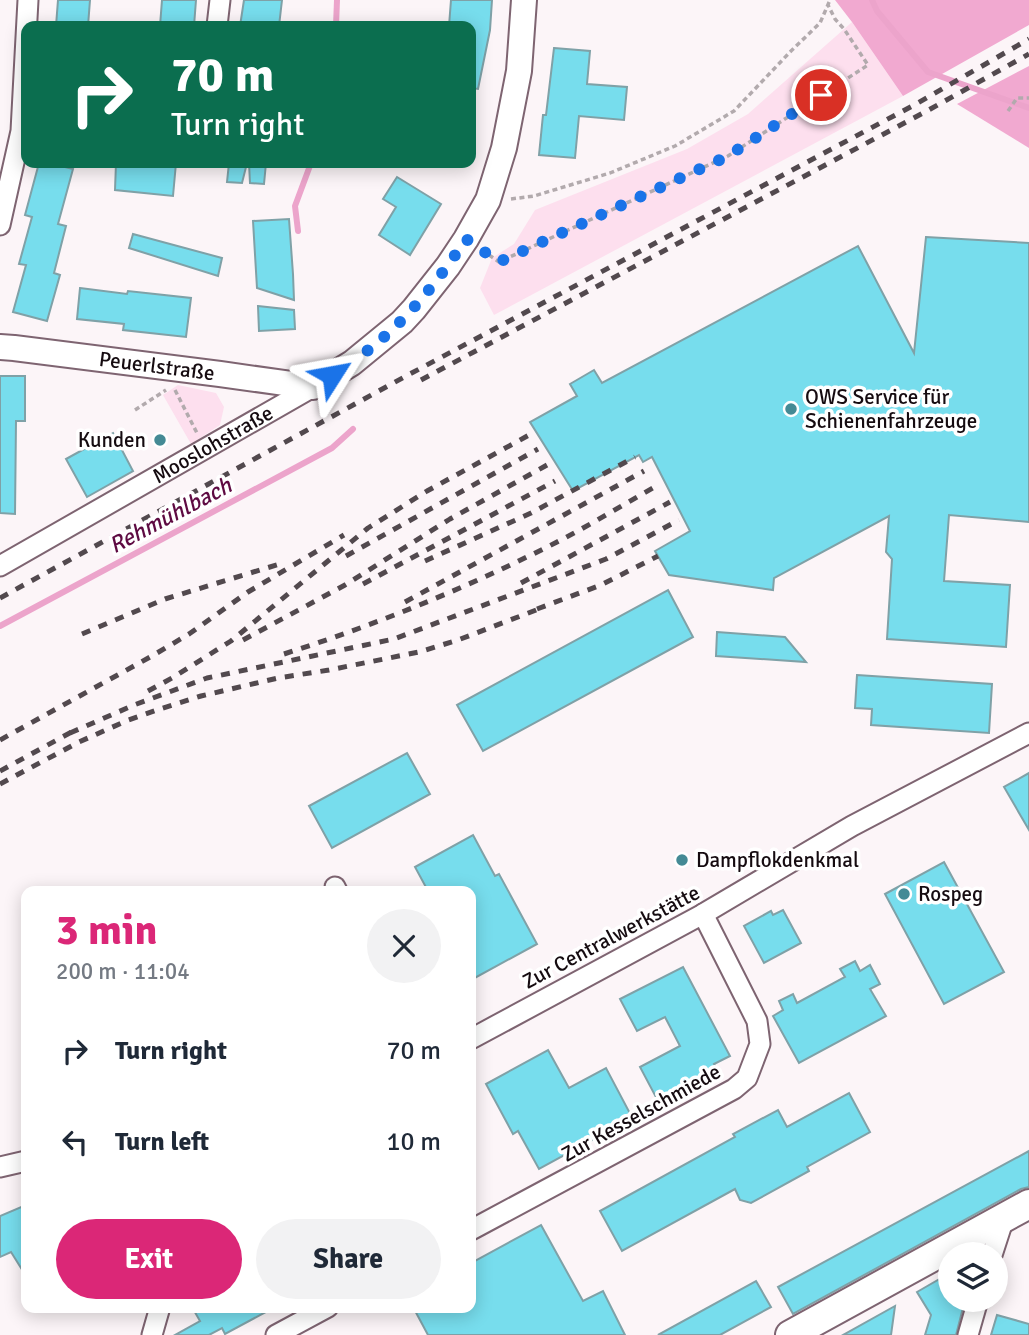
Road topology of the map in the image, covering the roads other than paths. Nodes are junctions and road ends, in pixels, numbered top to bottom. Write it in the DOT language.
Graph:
graph roads {
  1 [pos="220,0"];
  2 [pos="524,0"];
  3 [pos="23,1"];
  4 [pos="23,21"];
  5 [pos="218,21"];
  6 [pos="21,143"];
  7 [pos="1,213"];
  8 [pos="0,348"];
  9 [pos="313,387"];
  10 [pos="0,566"];
  11 [pos="1029,733"];
  12 [pos="703,914"];
  13 [pos="476,1036"];
  14 [pos="21,1162"];
  15 [pos="0,1167"];
  16 [pos="1029,1204"];
  17 [pos="1004,1218"];
  18 [pos="476,1227"];
  19 [pos="996,1242"];
  20 [pos="975,1312"];
  21 [pos="158,1313"];
  22 [pos="317,1313"];
  23 [pos="152,1335"];
  24 [pos="276,1335"];
  25 [pos="790,1335"];
  26 [pos="968,1335"];
  1 -- 5 [label="street"];
  2 -- 9 [label="street, Mooslohstraße"];
  3 -- 4 [label="street"];
  6 -- 7 [label="street"];
  8 -- 9 [label="street, Peuerlstraße"];
  9 -- 10 [label="street, Mooslohstraße"];
  11 -- 12 [label="street, Zur Centralwerkstätte"];
  12 -- 13 [label="street, Zur Centralwerkstätte"];
  12 -- 18 [label="street, Zur Kesselschmiede"];
  14 -- 15 [label="street"];
  16 -- 17 [label="main road"];
  17 -- 19 [label="street"];
  17 -- 25 [label="main road"];
  20 -- 26 [label="street"];
  21 -- 23 [label="street"];
  22 -- 24 [label="street"];
}
